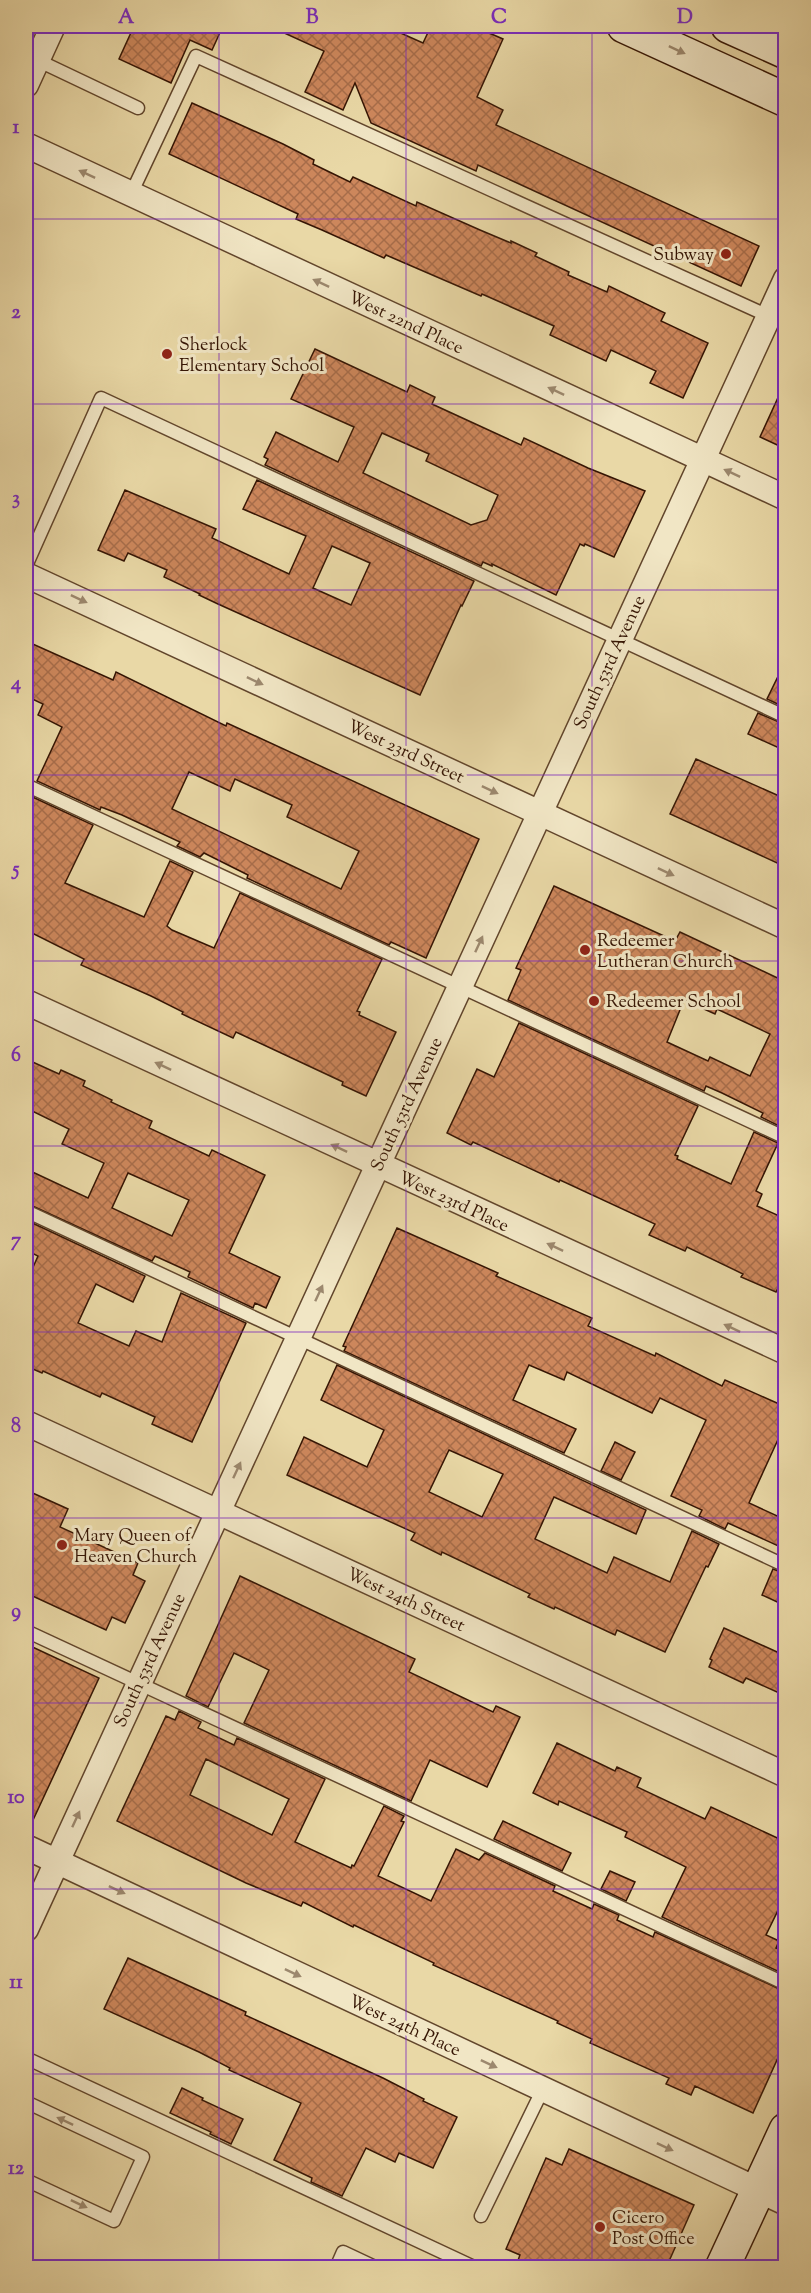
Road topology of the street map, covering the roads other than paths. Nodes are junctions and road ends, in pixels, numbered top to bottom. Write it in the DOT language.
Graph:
graph roads {
  1 [pos="53,26"];
  2 [pos="624,26"];
  3 [pos="728,26"];
  4 [pos="786,52"];
  5 [pos="37,60"];
  6 [pos="26,85"];
  7 [pos="786,100"];
  8 [pos="138,108"];
  9 [pos="26,146"];
  10 [pos="131,194"];
  11 [pos="786,279"];
  12 [pos="777,320"];
  13 [pos="703,459"];
  14 [pos="786,498"];
  15 [pos="26,566"];
  16 [pos="26,575"];
  17 [pos="620,639"];
  18 [pos="786,717"];
  19 [pos="26,785"];
  20 [pos="539,813"];
  21 [pos="786,927"];
  22 [pos="460,987"];
  23 [pos="26,1002"];
  24 [pos="786,1138"];
  25 [pos="377,1166"];
  26 [pos="26,1211"];
  27 [pos="297,1339"];
  28 [pos="786,1353"];
  29 [pos="26,1423"];
  30 [pos="218,1512"];
  31 [pos="786,1566"];
  32 [pos="26,1631"];
  33 [pos="139,1683"];
  34 [pos="786,1775"];
  35 [pos="26,1847"];
  36 [pos="56,1862"];
  37 [pos="26,1929"];
  38 [pos="786,1984"];
  39 [pos="26,2058"];
  40 [pos="543,2089"];
  41 [pos="26,2102"];
  42 [pos="786,2130"];
  43 [pos="26,2180"];
  44 [pos="772,2197"];
  45 [pos="481,2216"];
  46 [pos="336,2268"];
  47 [pos="377,2268"];
  48 [pos="476,2268"];
  49 [pos="722,2268"];
  1 -- 5 [label="street"];
  2 -- 7 [label="main road, one-way"];
  3 -- 4 [label="main road"];
  5 -- 6 [label="street"];
  5 -- 8 [label="lane"];
  10 -- 9 [label="street, West 22nd Place, one-way"];
  10 -- 12 [label="lane"];
  13 -- 10 [label="street, West 22nd Place, one-way"];
  11 -- 12 [label="street, South 53rd Avenue"];
  12 -- 13 [label="street, South 53rd Avenue"];
  14 -- 13 [label="street, West 22nd Place, one-way"];
  13 -- 17 [label="street, South 53rd Avenue"];
  15 -- 17 [label="lane"];
  16 -- 20 [label="street, West 23rd Street, one-way"];
  17 -- 18 [label="lane"];
  17 -- 20 [label="street, South 53rd Avenue"];
  19 -- 22 [label="lane"];
  20 -- 21 [label="street, West 23rd Street, one-way"];
  22 -- 20 [label="street, South 53rd Avenue, one-way"];
  22 -- 24 [label="lane"];
  22 -- 25 [label="street, South 53rd Avenue"];
  25 -- 23 [label="street, West 23rd Place, one-way"];
  27 -- 25 [label="street, South 53rd Avenue, one-way"];
  28 -- 25 [label="street, West 23rd Place, one-way"];
  26 -- 27 [label="lane"];
  30 -- 27 [label="street, South 53rd Avenue, one-way"];
  27 -- 31 [label="lane"];
  29 -- 30 [label="street, West 24th Street"];
  30 -- 33 [label="street, South 53rd Avenue"];
  30 -- 34 [label="street, West 24th Street"];
  32 -- 33 [label="lane"];
  36 -- 33 [label="street, South 53rd Avenue, one-way"];
  33 -- 38 [label="lane"];
  35 -- 36 [label="street, West 24th Place"];
  36 -- 37 [label="street, South 53rd Avenue"];
  36 -- 40 [label="street, West 24th Place, one-way"];
  39 -- 48 [label="lane"];
  40 -- 44 [label="street, West 24th Place, one-way"];
  40 -- 45 [label="lane"];
  43 -- 41 [label="lane, one-way"];
  42 -- 44 [label="main road"];
  44 -- 49 [label="main road"];
  46 -- 47 [label="lane"];
}
